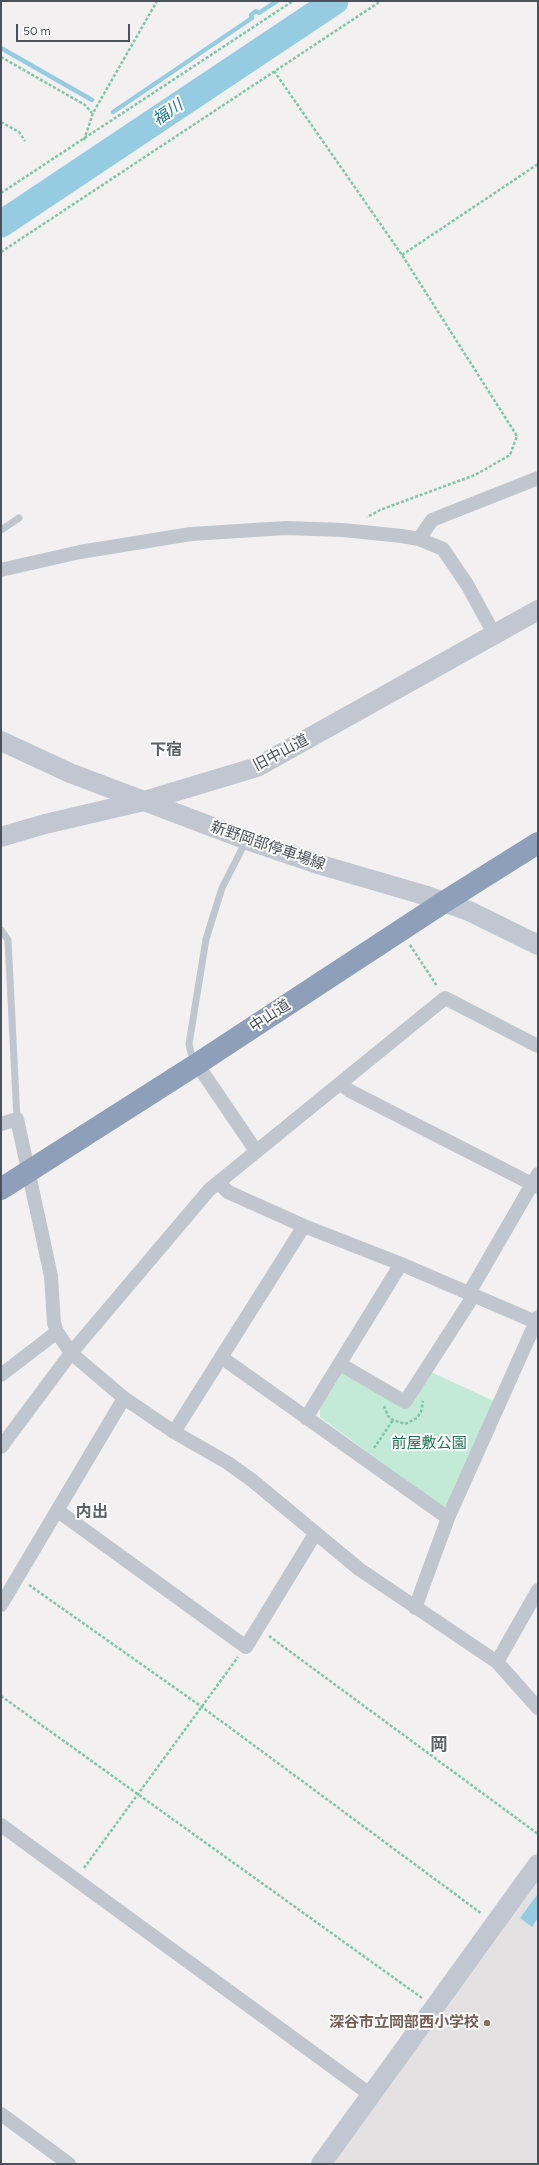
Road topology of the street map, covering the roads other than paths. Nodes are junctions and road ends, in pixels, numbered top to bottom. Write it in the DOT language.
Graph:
graph roads {
  1 [pos="538,478"];
  2 [pos="19,518"];
  3 [pos="1,530"];
  4 [pos="419,539"];
  5 [pos="1,570"];
  6 [pos="538,610"];
  7 [pos="494,634"];
  8 [pos="1,741"];
  9 [pos="144,801"];
  10 [pos="1,837"];
  11 [pos="247,840"];
  12 [pos="538,843"];
  13 [pos="444,902"];
  14 [pos="1,930"];
  15 [pos="538,945"];
  16 [pos="538,1046"];
  17 [pos="197,1064"];
  18 [pos="341,1084"];
  19 [pos="18,1119"];
  20 [pos="1,1124"];
  21 [pos="256,1151"];
  22 [pos="28,1173"];
  23 [pos="536,1182"];
  24 [pos="219,1183"];
  25 [pos="1,1189"];
  26 [pos="304,1226"];
  27 [pos="401,1264"];
  28 [pos="472,1294"];
  29 [pos="537,1320"];
  30 [pos="57,1332"];
  31 [pos="71,1353"];
  32 [pos="221,1357"];
  33 [pos="340,1364"];
  34 [pos="1,1375"];
  35 [pos="124,1398"];
  36 [pos="306,1418"];
  37 [pos="174,1432"];
  38 [pos="1,1447"];
  39 [pos="58,1511"];
  40 [pos="448,1518"];
  41 [pos="315,1534"];
  42 [pos="538,1590"];
  43 [pos="1,1605"];
  44 [pos="415,1608"];
  45 [pos="497,1662"];
  46 [pos="538,1708"];
  47 [pos="1,1825"];
  48 [pos="538,1864"];
  49 [pos="371,2095"];
  50 [pos="1,2114"];
  51 [pos="70,2164"];
  52 [pos="321,2164"];
  1 -- 4 [label="street"];
  2 -- 3 [label="lane"];
  4 -- 5 [label="street"];
  4 -- 7 [label="street"];
  6 -- 7 [label="street, 旧中山道"];
  7 -- 9 [label="street, 旧中山道"];
  8 -- 9 [label="street, 新野岡部停車場線"];
  9 -- 10 [label="street, 旧中山道"];
  9 -- 11 [label="street, 新野岡部停車場線"];
  11 -- 13 [label="street, 新野岡部停車場線"];
  11 -- 17 [label="lane"];
  12 -- 13 [label="highway, 中山道"];
  13 -- 15 [label="street, 新野岡部停車場線"];
  13 -- 17 [label="highway, 中山道"];
  14 -- 19 [label="lane"];
  16 -- 18 [label="street"];
  17 -- 21 [label="street"];
  17 -- 22 [label="highway, 中山道"];
  18 -- 21 [label="street"];
  18 -- 23 [label="street"];
  19 -- 20 [label="street"];
  19 -- 22 [label="street"];
  21 -- 24 [label="street"];
  22 -- 25 [label="highway, 中山道"];
  22 -- 30 [label="street"];
  23 -- 28 [label="street"];
  24 -- 26 [label="street"];
  24 -- 31 [label="street"];
  26 -- 27 [label="street"];
  26 -- 32 [label="street"];
  27 -- 28 [label="street"];
  27 -- 33 [label="street"];
  28 -- 29 [label="street"];
  28 -- 33 [label="street"];
  29 -- 40 [label="street"];
  30 -- 31 [label="street"];
  30 -- 34 [label="street"];
  31 -- 35 [label="street"];
  31 -- 38 [label="street"];
  32 -- 36 [label="street"];
  32 -- 37 [label="street"];
  33 -- 36 [label="street"];
  35 -- 37 [label="street"];
  35 -- 39 [label="street"];
  36 -- 40 [label="street"];
  37 -- 41 [label="street"];
  39 -- 41 [label="street"];
  39 -- 43 [label="street"];
  40 -- 44 [label="street"];
  41 -- 44 [label="street"];
  42 -- 45 [label="street"];
  44 -- 45 [label="street"];
  45 -- 46 [label="street"];
  47 -- 49 [label="street"];
  48 -- 49 [label="street"];
  49 -- 52 [label="street"];
  50 -- 51 [label="street"];
}
